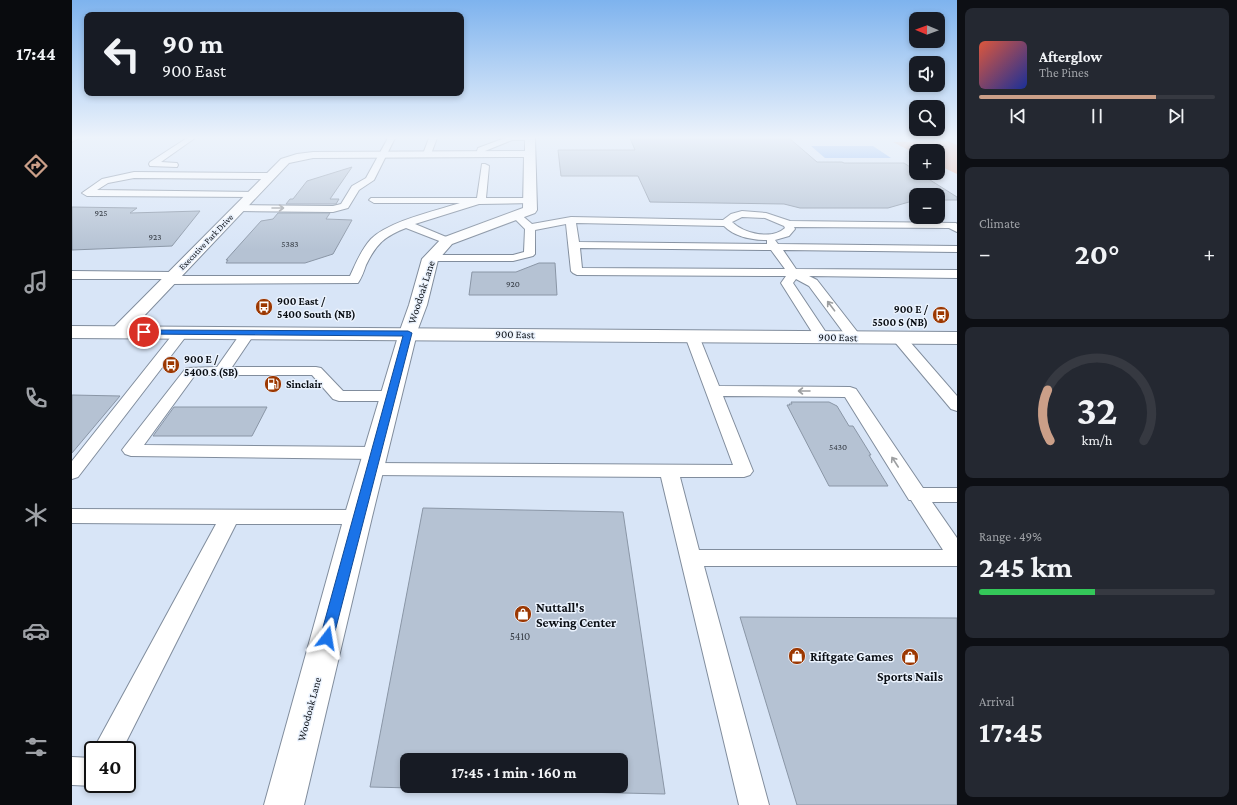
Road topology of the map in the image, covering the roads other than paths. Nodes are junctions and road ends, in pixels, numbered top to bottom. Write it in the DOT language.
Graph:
graph roads {
  1 [pos="131,176"];
  2 [pos="268,176"];
  3 [pos="372,176"];
  4 [pos="484,176"];
  5 [pos="530,176"];
  6 [pos="253,194"];
  7 [pos="374,200"];
  8 [pos="481,200"];
  9 [pos="530,201"];
  10 [pos="239,208"];
  11 [pos="516,215"];
  12 [pos="571,220"];
  13 [pos="727,223"];
  14 [pos="406,224"];
  15 [pos="788,224"];
  16 [pos="530,228"];
  17 [pos="957,229"];
  18 [pos="768,237"];
  19 [pos="447,241"];
  20 [pos="574,245"];
  21 [pos="775,247"];
  22 [pos="957,249"];
  23 [pos="431,258"];
  24 [pos="794,274"];
  25 [pos="957,274"];
  26 [pos="72,275"];
  27 [pos="170,278"];
  28 [pos="72,332"];
  29 [pos="118,332"];
  30 [pos="182,332"];
  31 [pos="248,332"];
  32 [pos="408,333"];
  33 [pos="692,336"];
  34 [pos="822,337"];
  35 [pos="854,337"];
  36 [pos="899,338"];
  37 [pos="957,338"];
  38 [pos="221,371"];
  39 [pos="713,391"];
  40 [pos="391,396"];
  41 [pos="957,406"];
  42 [pos="373,461"];
  43 [pos="669,471"];
  44 [pos="72,473"];
  45 [pos="916,495"];
  46 [pos="957,495"];
  47 [pos="72,516"];
  48 [pos="230,517"];
  49 [pos="358,517"];
  50 [pos="957,557"];
  51 [pos="691,558"];
  52 [pos="112,741"];
  53 [pos="72,771"];
  54 [pos="84,772"];
  55 [pos="284,805"];
  56 [pos="754,805"];
  1 -- 6 [label="lane"];
  2 -- 6 [label="street, Executive Park Drive"];
  10 -- 3 [label="lane, one-way"];
  4 -- 8 [label="lane"];
  5 -- 9 [label="street"];
  6 -- 10 [label="street, Executive Park Drive"];
  7 -- 8 [label="lane"];
  8 -- 9 [label="lane"];
  8 -- 14 [label="lane"];
  9 -- 11 [label="street, Woodoak Lane"];
  10 -- 27 [label="street, Executive Park Drive"];
  11 -- 16 [label="lane"];
  11 -- 19 [label="street, Woodoak Lane"];
  12 -- 13 [label="lane"];
  12 -- 16 [label="lane"];
  12 -- 20 [label="lane"];
  13 -- 15 [label="lane"];
  13 -- 18 [label="lane"];
  14 -- 19 [label="lane"];
  14 -- 27 [label="lane"];
  15 -- 17 [label="lane"];
  15 -- 18 [label="lane"];
  16 -- 23 [label="lane"];
  18 -- 21 [label="lane"];
  19 -- 23 [label="street, Woodoak Lane"];
  20 -- 21 [label="lane"];
  20 -- 24 [label="lane"];
  21 -- 22 [label="lane"];
  21 -- 24 [label="lane"];
  23 -- 32 [label="street, Woodoak Lane"];
  24 -- 25 [label="lane"];
  24 -- 34 [label="lane"];
  35 -- 24 [label="lane, one-way"];
  26 -- 27 [label="lane"];
  27 -- 29 [label="street, Executive Park Drive"];
  28 -- 29 [label="street, 900 East"];
  29 -- 30 [label="street, 900 East"];
  30 -- 31 [label="street, 900 East"];
  30 -- 44 [label="lane"];
  31 -- 32 [label="street, 900 East"];
  31 -- 38 [label="lane"];
  32 -- 33 [label="street, 900 East"];
  32 -- 40 [label="street, Woodoak Lane"];
  33 -- 34 [label="street, 900 East"];
  33 -- 39 [label="lane"];
  34 -- 35 [label="street, 900 East"];
  35 -- 36 [label="street, 900 East"];
  36 -- 37 [label="street, 900 East"];
  36 -- 41 [label="lane"];
  38 -- 40 [label="lane"];
  38 -- 42 [label="lane"];
  39 -- 43 [label="lane"];
  45 -- 39 [label="lane, one-way"];
  40 -- 42 [label="street, Woodoak Lane"];
  42 -- 43 [label="lane"];
  42 -- 49 [label="street, Woodoak Lane"];
  43 -- 51 [label="lane"];
  45 -- 46 [label="lane"];
  45 -- 50 [label="lane"];
  47 -- 48 [label="lane"];
  48 -- 49 [label="lane"];
  48 -- 52 [label="lane"];
  49 -- 55 [label="street, Woodoak Lane"];
  50 -- 51 [label="lane"];
  51 -- 56 [label="lane"];
  53 -- 54 [label="lane"];
}
